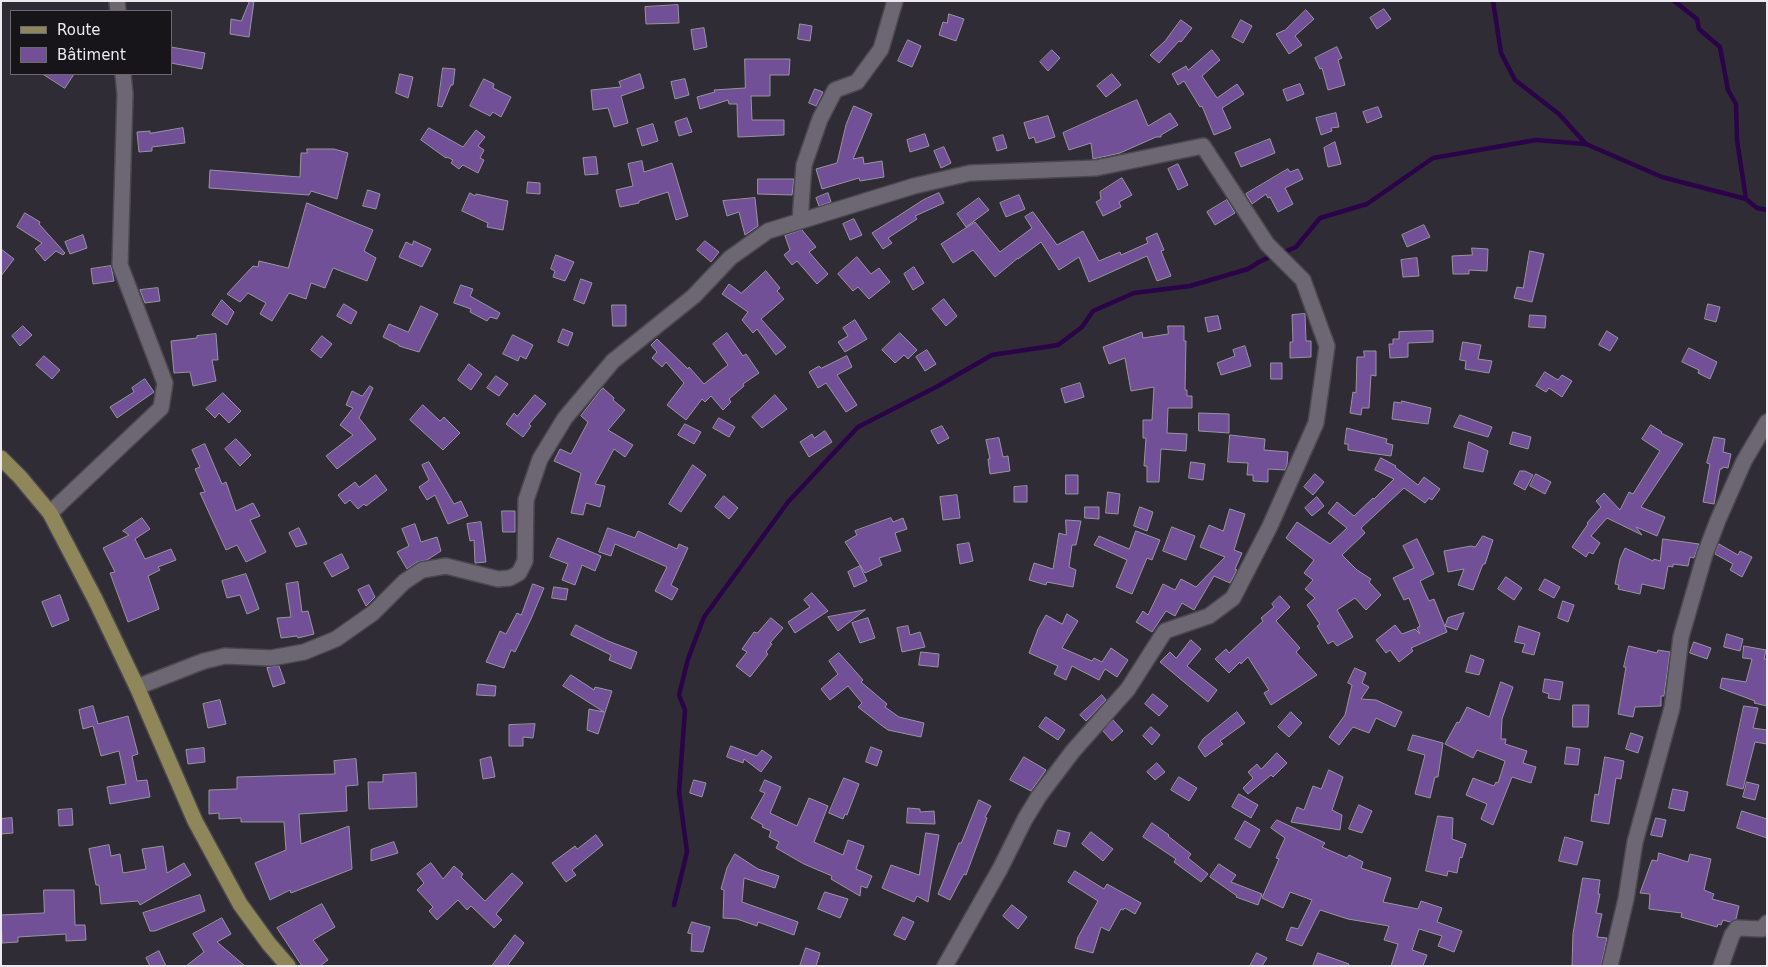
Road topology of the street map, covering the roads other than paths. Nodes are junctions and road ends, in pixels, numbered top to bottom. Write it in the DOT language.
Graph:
graph roads {
  1 [pos="895,1"];
  2 [pos="124,75"];
  3 [pos="800,221"];
  4 [pos="1767,422"];
  5 [pos="1,458"];
  6 [pos="50,512"];
  7 [pos="137,687"];
  8 [pos="1767,923"];
  9 [pos="288,966"];
  10 [pos="945,966"];
  11 [pos="1610,966"];
  12 [pos="1721,966"];
  1 -- 3 [label="street"];
  2 -- 6 [label="street"];
  3 -- 7 [label="street"];
  3 -- 10 [label="street"];
  4 -- 11 [label="street"];
  5 -- 6 [label="main road"];
  6 -- 7 [label="main road"];
  7 -- 9 [label="main road"];
  8 -- 12 [label="street"];
}
